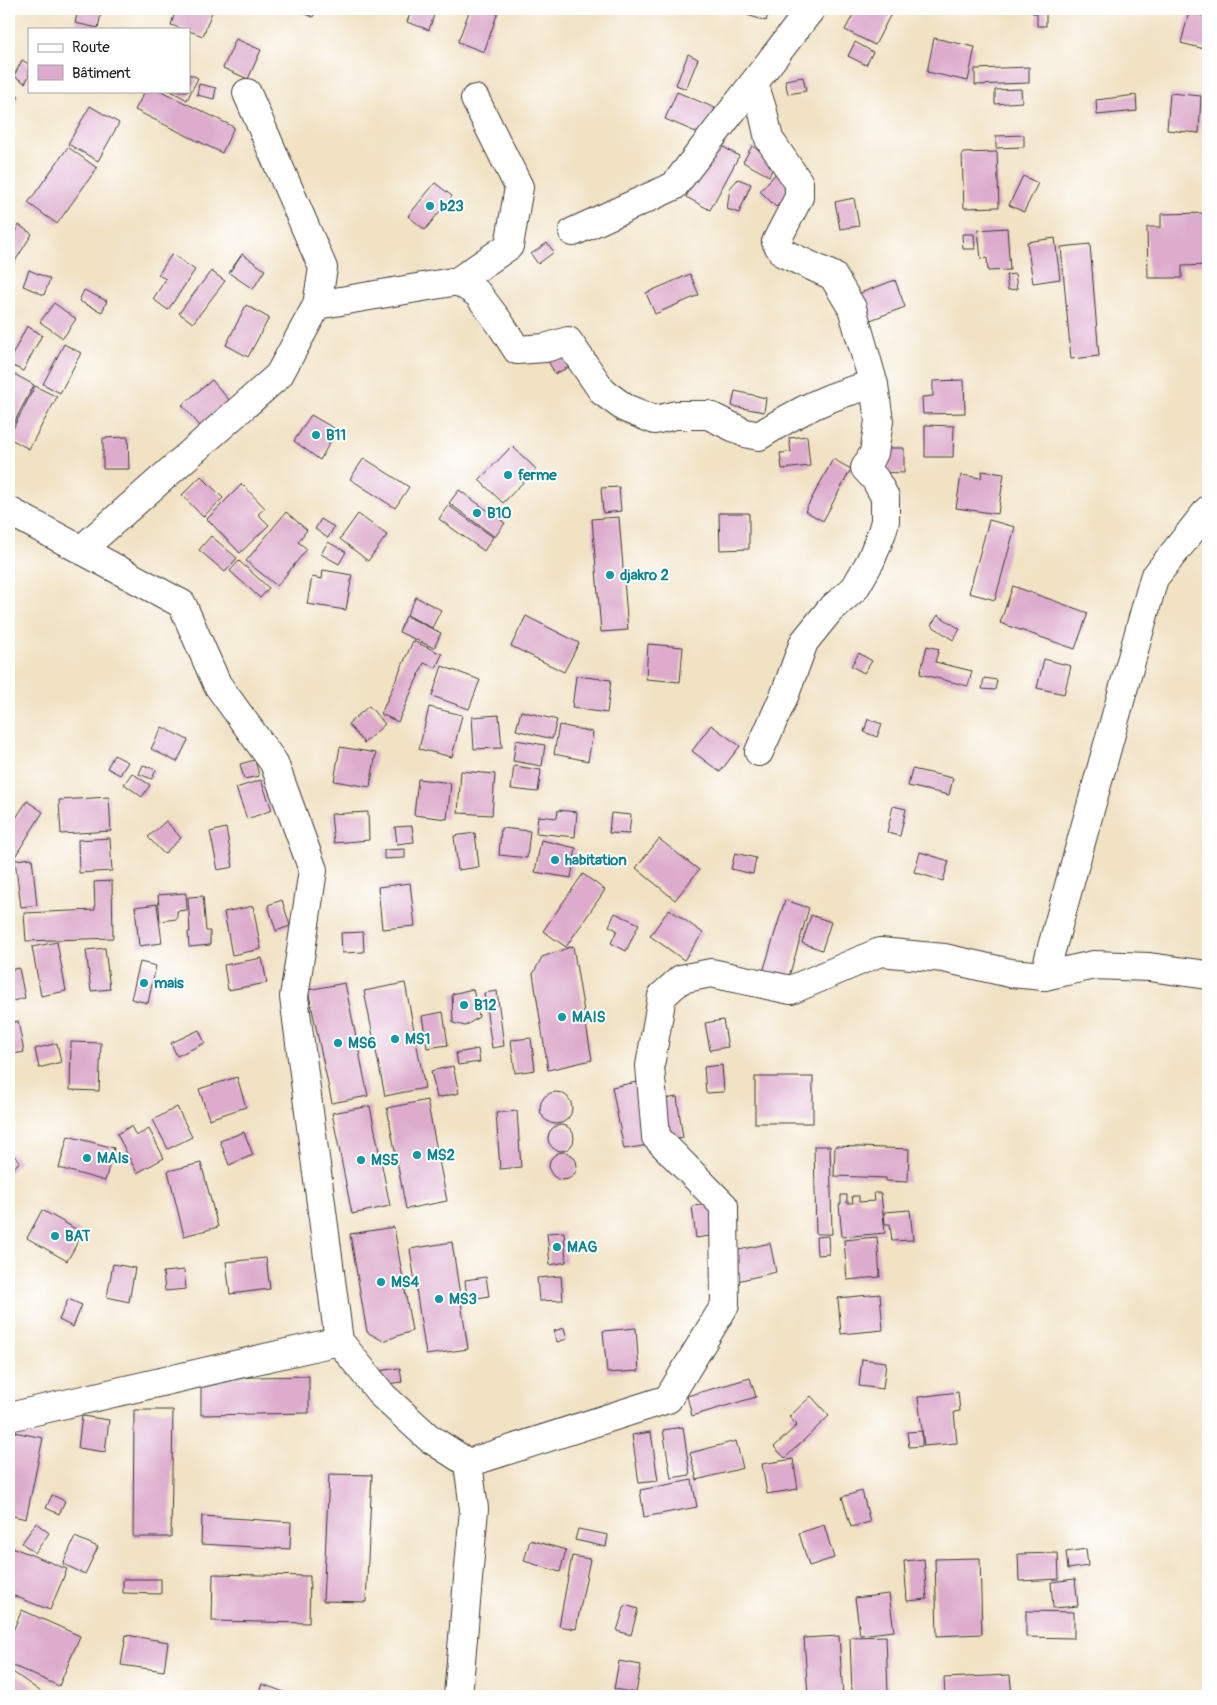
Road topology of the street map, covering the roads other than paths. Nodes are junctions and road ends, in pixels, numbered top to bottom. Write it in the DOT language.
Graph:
graph roads {
  1 [pos="811,9"];
  2 [pos="754,83"];
  3 [pos="247,93"];
  4 [pos="475,99"];
  5 [pos="573,232"];
  6 [pos="458,281"];
  7 [pos="318,304"];
  8 [pos="874,384"];
  9 [pos="1208,510"];
  10 [pos="9,511"];
  11 [pos="81,550"];
  12 [pos="759,752"];
  13 [pos="1208,975"];
  14 [pos="1044,976"];
  15 [pos="339,1341"];
  16 [pos="9,1417"];
  17 [pos="468,1463"];
  18 [pos="458,1696"];
  1 -- 2 [label="street"];
  2 -- 5 [label="street"];
  2 -- 8 [label="street"];
  3 -- 7 [label="street"];
  4 -- 6 [label="street"];
  6 -- 7 [label="street"];
  6 -- 8 [label="street"];
  7 -- 11 [label="street"];
  8 -- 12 [label="street"];
  9 -- 14 [label="street"];
  10 -- 11 [label="street"];
  11 -- 15 [label="street"];
  13 -- 14 [label="street"];
  14 -- 17 [label="street"];
  15 -- 16 [label="street"];
  15 -- 17 [label="street"];
  17 -- 18 [label="street"];
}
